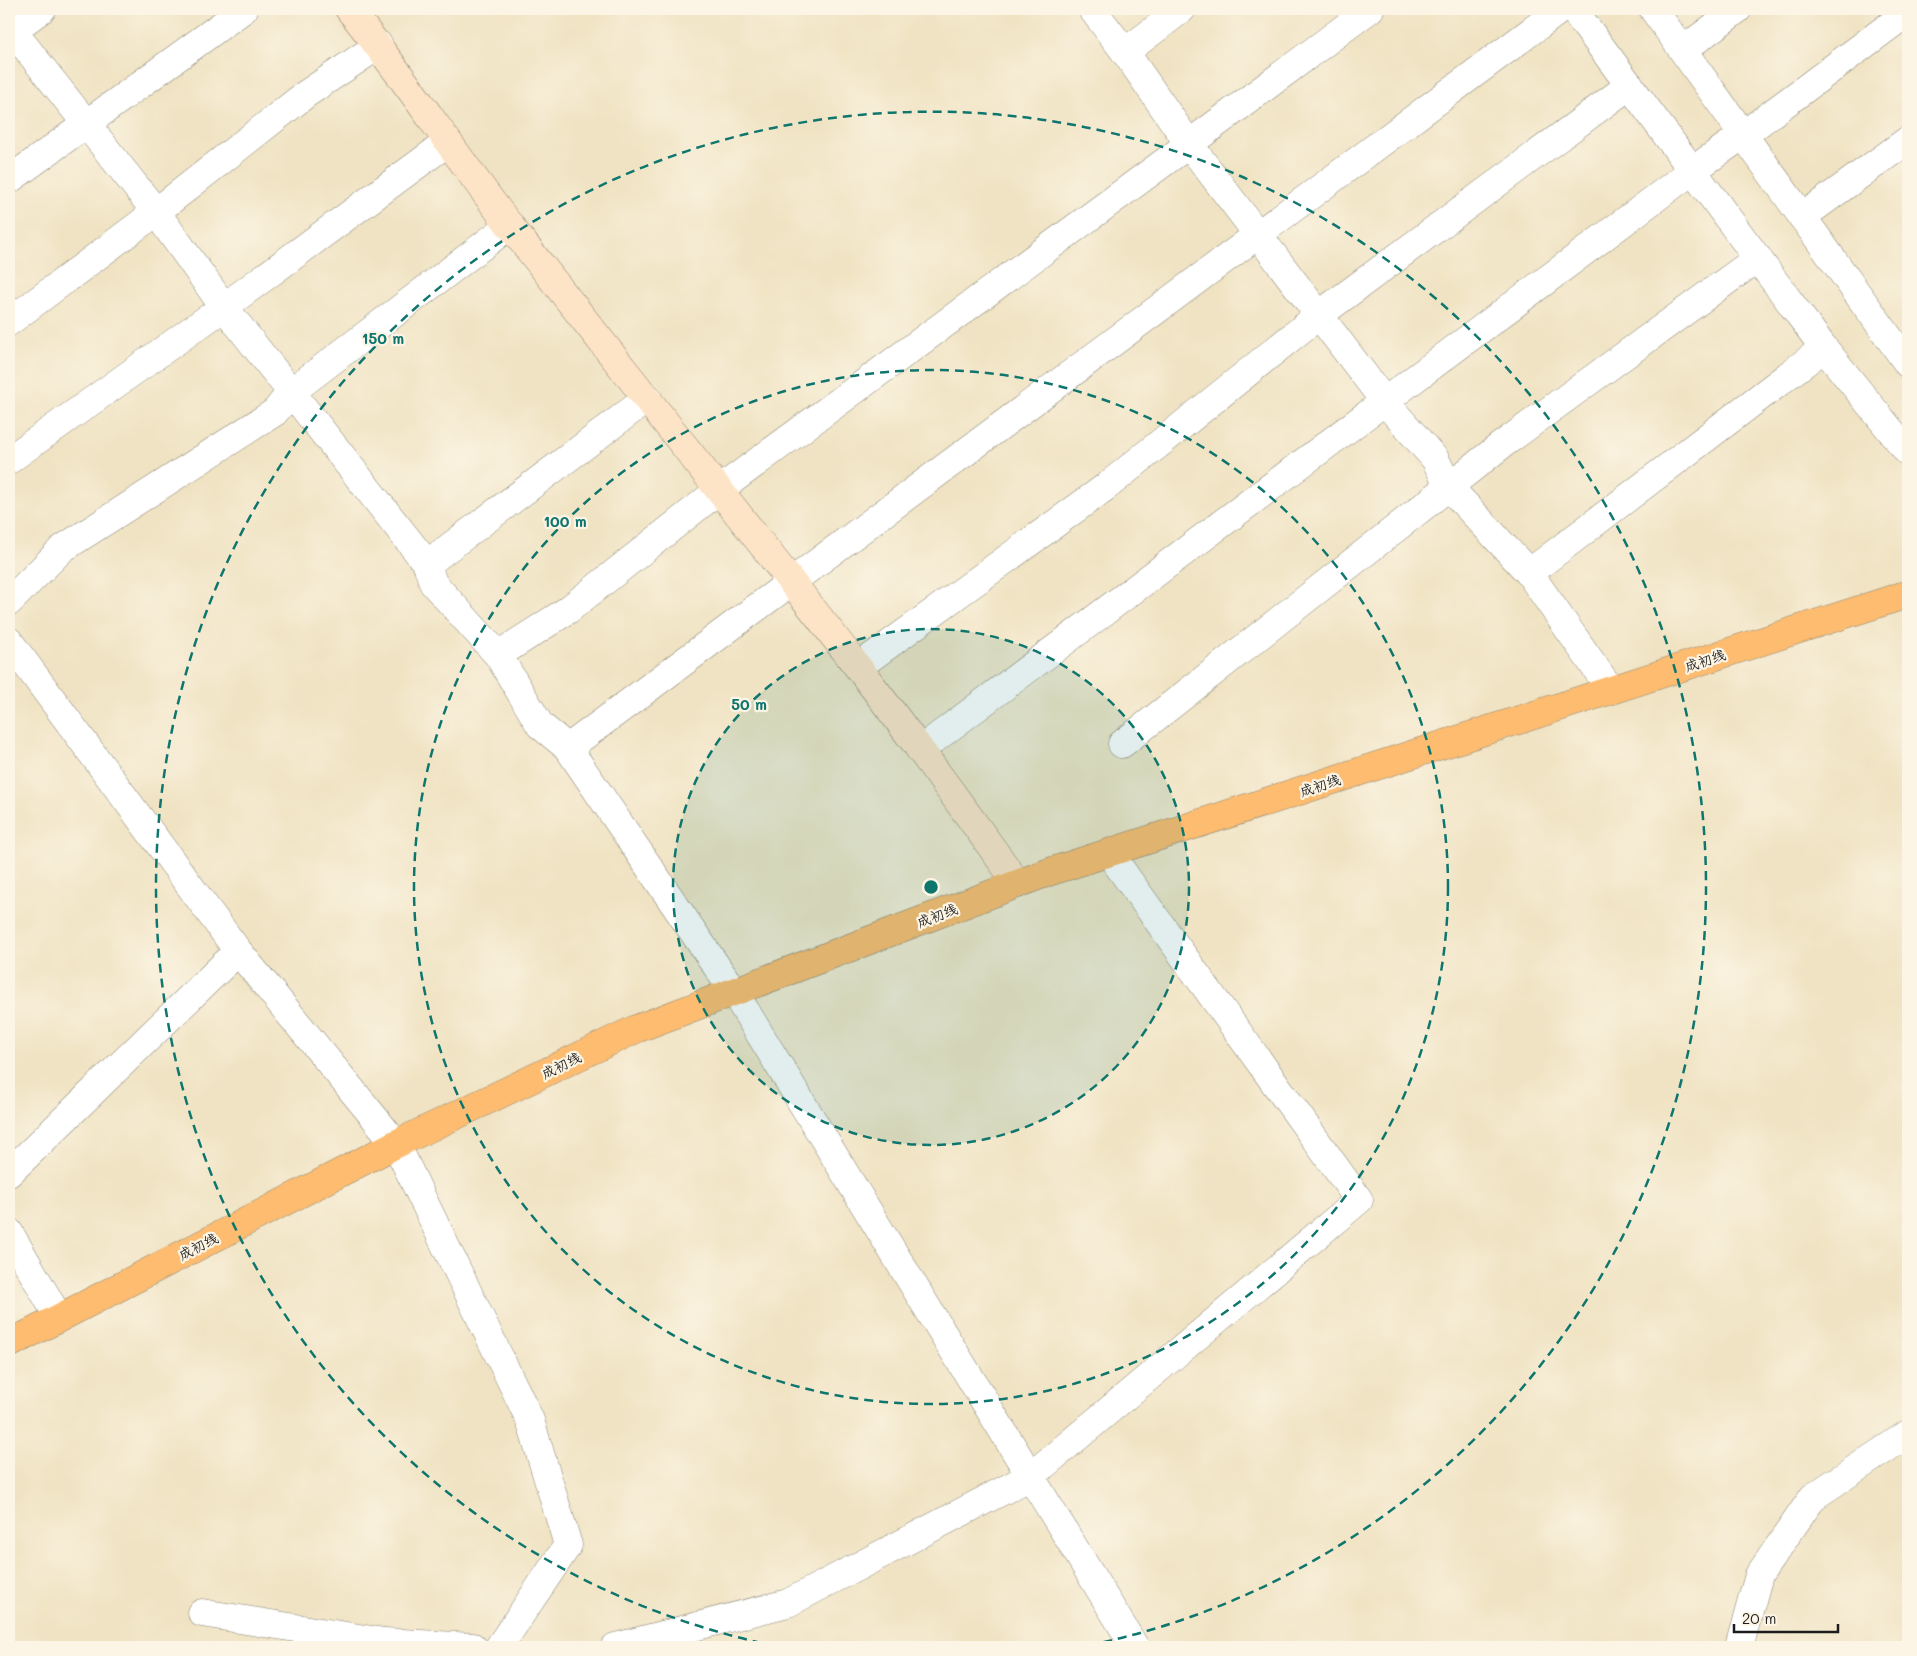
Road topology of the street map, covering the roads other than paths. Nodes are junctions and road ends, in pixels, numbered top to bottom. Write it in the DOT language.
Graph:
graph roads {
  1 [pos="42,9"];
  2 [pos="244,9"];
  3 [pos="349,9"];
  4 [pos="1092,9"];
  5 [pos="1182,9"];
  6 [pos="1370,9"];
  7 [pos="1561,9"];
  8 [pos="1573,9"];
  9 [pos="1653,9"];
  10 [pos="1738,9"];
  11 [pos="1908,12"];
  12 [pos="11,32"];
  13 [pos="379,45"];
  14 [pos="1683,50"];
  15 [pos="1126,52"];
  16 [pos="1630,85"];
  17 [pos="85,124"];
  18 [pos="1744,135"];
  19 [pos="1908,140"];
  20 [pos="448,142"];
  21 [pos="1190,144"];
  22 [pos="1693,170"];
  23 [pos="9,180"];
  24 [pos="156,212"];
  25 [pos="1802,217"];
  26 [pos="510,225"];
  27 [pos="1258,234"];
  28 [pos="1758,258"];
  29 [pos="224,308"];
  30 [pos="1319,315"];
  31 [pos="9,322"];
  32 [pos="1824,348"];
  33 [pos="1908,364"];
  34 [pos="291,392"];
  35 [pos="648,398"];
  36 [pos="1385,402"];
  37 [pos="1908,452"];
  38 [pos="9,460"];
  39 [pos="1449,487"];
  40 [pos="719,490"];
  41 [pos="428,564"];
  42 [pos="1529,573"];
  43 [pos="790,582"];
  44 [pos="1908,594"];
  45 [pos="9,602"];
  46 [pos="9,641"];
  47 [pos="498,655"];
  48 [pos="858,667"];
  49 [pos="1611,690"];
  50 [pos="1122,744"];
  51 [pos="568,748"];
  52 [pos="920,750"];
  53 [pos="1109,853"];
  54 [pos="1018,884"];
  55 [pos="238,951"];
  56 [pos="734,992"];
  57 [pos="396,1144"];
  58 [pos="9,1173"];
  59 [pos="9,1232"];
  60 [pos="59,1318"];
  61 [pos="9,1344"];
  62 [pos="1908,1434"];
  63 [pos="1031,1476"];
  64 [pos="202,1613"];
  65 [pos="473,1647"];
  66 [pos="499,1647"];
  67 [pos="615,1647"];
  68 [pos="1135,1647"];
  69 [pos="1739,1647"];
  1 -- 12 [label="street"];
  2 -- 17 [label="street"];
  3 -- 13 [label="street"];
  4 -- 15 [label="street"];
  5 -- 15 [label="street"];
  6 -- 21 [label="street"];
  7 -- 27 [label="street"];
  8 -- 16 [label="street"];
  9 -- 14 [label="street"];
  10 -- 14 [label="street"];
  11 -- 18 [label="street"];
  12 -- 17 [label="street"];
  13 -- 20 [label="street"];
  13 -- 24 [label="street"];
  14 -- 18 [label="street"];
  15 -- 21 [label="street"];
  16 -- 22 [label="street"];
  16 -- 30 [label="street"];
  17 -- 23 [label="street"];
  17 -- 24 [label="street"];
  18 -- 22 [label="street"];
  18 -- 25 [label="street"];
  19 -- 25 [label="street"];
  20 -- 26 [label="street"];
  20 -- 29 [label="street"];
  21 -- 27 [label="street"];
  21 -- 40 [label="street"];
  22 -- 28 [label="street"];
  22 -- 36 [label="street"];
  24 -- 29 [label="street"];
  24 -- 31 [label="street"];
  25 -- 33 [label="street"];
  26 -- 34 [label="street"];
  26 -- 35 [label="street"];
  27 -- 30 [label="street"];
  27 -- 43 [label="street"];
  28 -- 32 [label="street"];
  28 -- 39 [label="street"];
  29 -- 34 [label="street"];
  29 -- 38 [label="street"];
  30 -- 36 [label="street"];
  30 -- 48 [label="street"];
  32 -- 37 [label="street"];
  32 -- 42 [label="street"];
  34 -- 41 [label="street"];
  34 -- 45 [label="street"];
  35 -- 40 [label="street"];
  35 -- 41 [label="street"];
  36 -- 39 [label="street"];
  36 -- 52 [label="street"];
  39 -- 42 [label="street"];
  39 -- 50 [label="street"];
  40 -- 43 [label="street"];
  40 -- 47 [label="street"];
  41 -- 47 [label="street"];
  42 -- 49 [label="street"];
  43 -- 48 [label="street"];
  43 -- 51 [label="street"];
  44 -- 49 [label="main road, 成初线"];
  46 -- 55 [label="street"];
  47 -- 51 [label="street"];
  48 -- 52 [label="street"];
  49 -- 53 [label="main road, 成初线"];
  51 -- 56 [label="street"];
  52 -- 54 [label="street"];
  53 -- 54 [label="main road, 成初线"];
  53 -- 63 [label="street"];
  54 -- 56 [label="main road, 成初线"];
  55 -- 57 [label="street"];
  55 -- 58 [label="street"];
  56 -- 57 [label="main road, 成初线"];
  56 -- 63 [label="street"];
  57 -- 60 [label="main road, 成初线"];
  57 -- 66 [label="street"];
  59 -- 60 [label="street"];
  60 -- 61 [label="main road, 成初线"];
  62 -- 69 [label="street"];
  63 -- 67 [label="street"];
  63 -- 68 [label="street"];
  64 -- 65 [label="street"];
}
